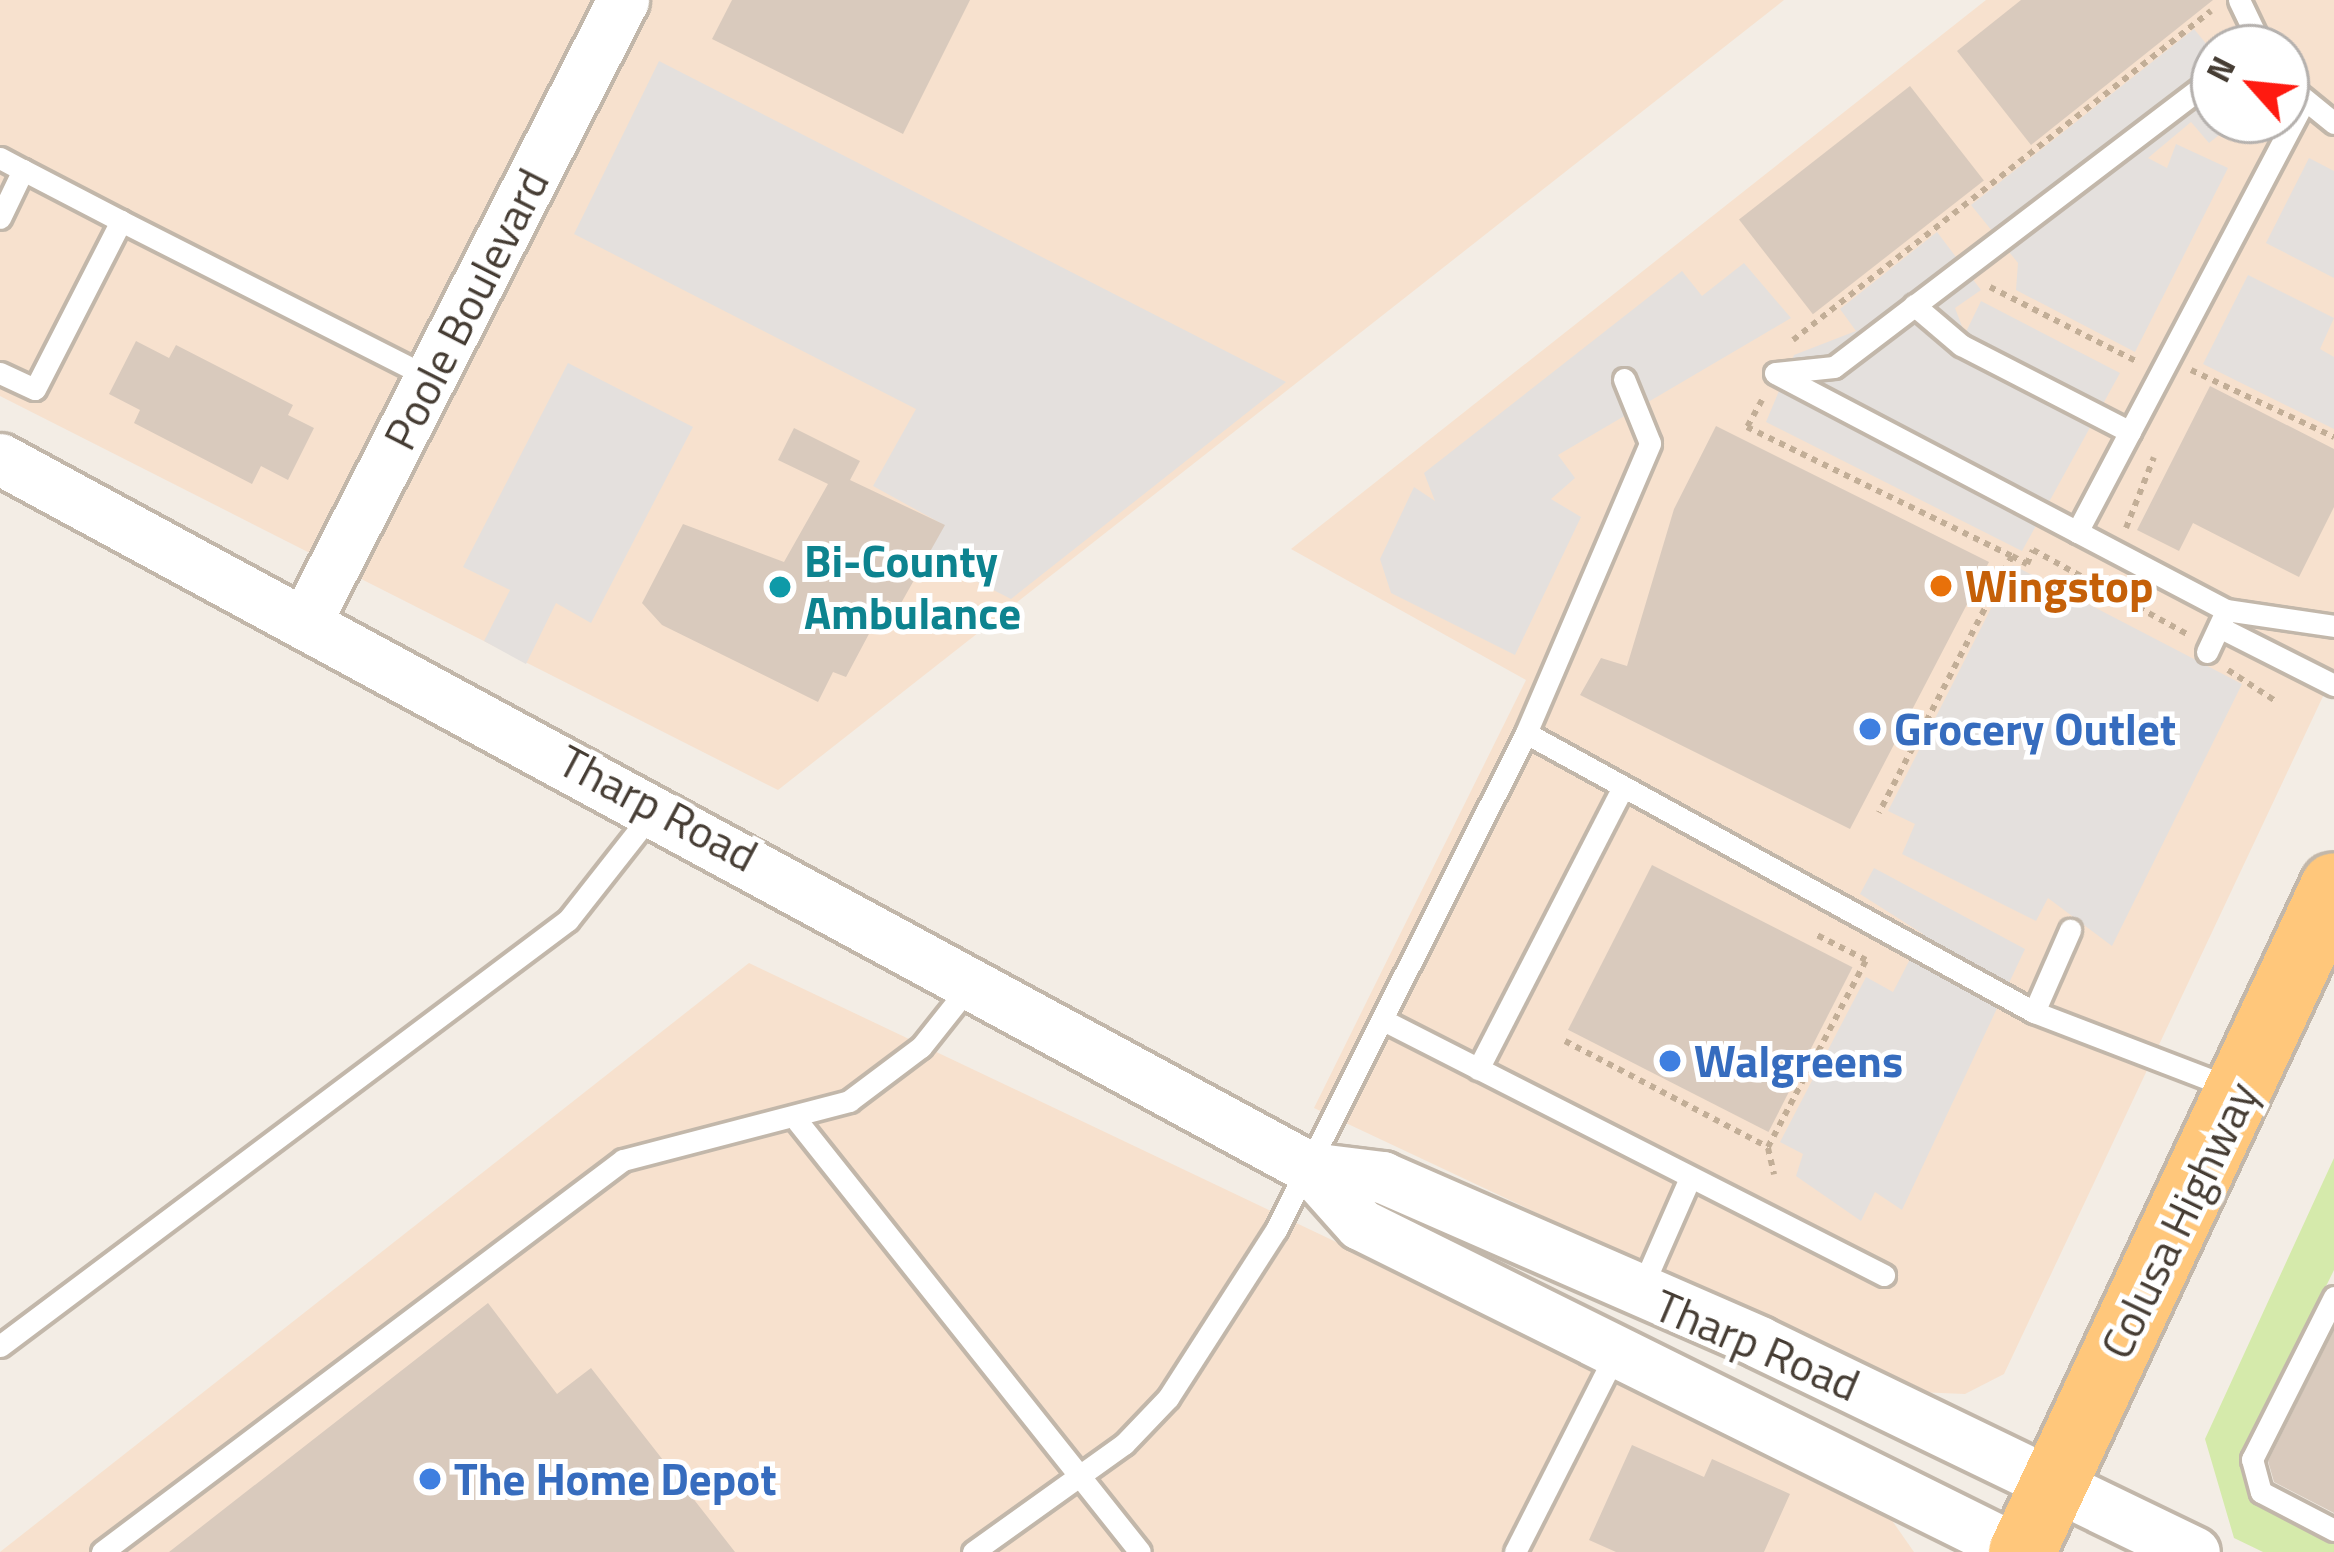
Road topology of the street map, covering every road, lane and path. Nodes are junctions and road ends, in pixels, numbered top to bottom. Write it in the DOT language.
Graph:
graph roads {
  1 [pos="623,0"];
  2 [pos="2232,5"];
  3 [pos="2190,95"];
  4 [pos="2281,144"];
  5 [pos="0,158"];
  6 [pos="23,170"];
  7 [pos="0,218"];
  8 [pos="121,221"];
  9 [pos="1938,222"];
  10 [pos="1970,262"];
  11 [pos="1914,305"];
  12 [pos="2205,352"];
  13 [pos="2167,358"];
  14 [pos="2197,370"];
  15 [pos="0,373"];
  16 [pos="1775,373"];
  17 [pos="430,378"];
  18 [pos="1624,380"];
  19 [pos="2188,388"];
  20 [pos="2129,432"];
  21 [pos="2334,437"];
  22 [pos="2159,447"];
  23 [pos="0,459"];
  24 [pos="2078,532"];
  25 [pos="2114,553"];
  26 [pos="2012,556"];
  27 [pos="2097,585"];
  28 [pos="308,617"];
  29 [pos="2223,619"];
  30 [pos="2334,626"];
  31 [pos="2207,652"];
  32 [pos="2334,686"];
  33 [pos="2277,702"];
  34 [pos="1526,733"];
  35 [pos="1623,787"];
  36 [pos="657,806"];
  37 [pos="1879,813"];
  38 [pos="2334,886"];
  39 [pos="2070,930"];
  40 [pos="1814,933"];
  41 [pos="968,988"];
  42 [pos="2034,1012"];
  43 [pos="1385,1021"];
  44 [pos="1565,1041"];
  45 [pos="1478,1069"];
  46 [pos="2241,1091"];
  47 [pos="798,1122"];
  48 [pos="1768,1148"];
  49 [pos="1310,1168"];
  50 [pos="1774,1174"];
  51 [pos="1690,1178"];
  52 [pos="1884,1275"];
  53 [pos="1639,1294"];
  54 [pos="2334,1297"];
  55 [pos="0,1346"];
  56 [pos="1617,1351"];
  57 [pos="1082,1477"];
  58 [pos="2054,1482"];
  59 [pos="2334,1530"];
  60 [pos="102,1552"];
  61 [pos="973,1552"];
  62 [pos="1140,1552"];
  63 [pos="1515,1552"];
  64 [pos="2021,1552"];
  65 [pos="2194,1552"];
  1 -- 17 [label="street, Poole Boulevard"];
  2 -- 9 [label="path"];
  3 -- 10 [label="lane"];
  4 -- 13 [label="lane"];
  5 -- 6 [label="lane"];
  6 -- 7 [label="lane"];
  6 -- 8 [label="lane"];
  8 -- 15 [label="lane"];
  8 -- 17 [label="lane"];
  9 -- 10 [label="path"];
  9 -- 16 [label="path"];
  10 -- 11 [label="lane"];
  10 -- 13 [label="path"];
  11 -- 16 [label="lane"];
  11 -- 20 [label="lane"];
  12 -- 14 [label="path"];
  13 -- 14 [label="path"];
  13 -- 20 [label="lane"];
  14 -- 19 [label="path"];
  14 -- 21 [label="path"];
  16 -- 24 [label="lane"];
  16 -- 26 [label="path"];
  17 -- 28 [label="street, Poole Boulevard"];
  18 -- 34 [label="lane"];
  20 -- 24 [label="lane"];
  22 -- 25 [label="path"];
  23 -- 28 [label="street, Tharp Road"];
  24 -- 25 [label="lane"];
  25 -- 27 [label="path"];
  25 -- 29 [label="lane"];
  26 -- 27 [label="path"];
  26 -- 37 [label="path"];
  27 -- 31 [label="path"];
  28 -- 36 [label="street, Tharp Road"];
  29 -- 30 [label="lane"];
  29 -- 31 [label="lane"];
  29 -- 32 [label="lane"];
  31 -- 33 [label="path"];
  34 -- 35 [label="lane"];
  34 -- 43 [label="lane"];
  35 -- 42 [label="lane"];
  35 -- 45 [label="lane"];
  36 -- 41 [label="street, Tharp Road"];
  36 -- 55 [label="lane"];
  38 -- 46 [label="highway, Colusa Highway"];
  39 -- 42 [label="lane"];
  40 -- 48 [label="path"];
  41 -- 47 [label="lane"];
  41 -- 49 [label="street, Tharp Road"];
  42 -- 46 [label="lane"];
  43 -- 45 [label="lane"];
  43 -- 49 [label="lane"];
  44 -- 48 [label="path"];
  45 -- 51 [label="lane"];
  46 -- 58 [label="highway, Colusa Highway"];
  47 -- 57 [label="lane"];
  47 -- 60 [label="lane"];
  48 -- 50 [label="path"];
  49 -- 53 [label="street, Tharp Road"];
  49 -- 56 [label="street, Tharp Road"];
  49 -- 57 [label="lane"];
  51 -- 52 [label="lane"];
  51 -- 53 [label="lane"];
  53 -- 58 [label="street, Tharp Road"];
  54 -- 59 [label="lane"];
  56 -- 63 [label="lane"];
  56 -- 64 [label="street, Tharp Road"];
  57 -- 61 [label="lane"];
  57 -- 62 [label="lane"];
  58 -- 64 [label="highway, Colusa Highway"];
  58 -- 65 [label="street, Tharp Road"];
}
